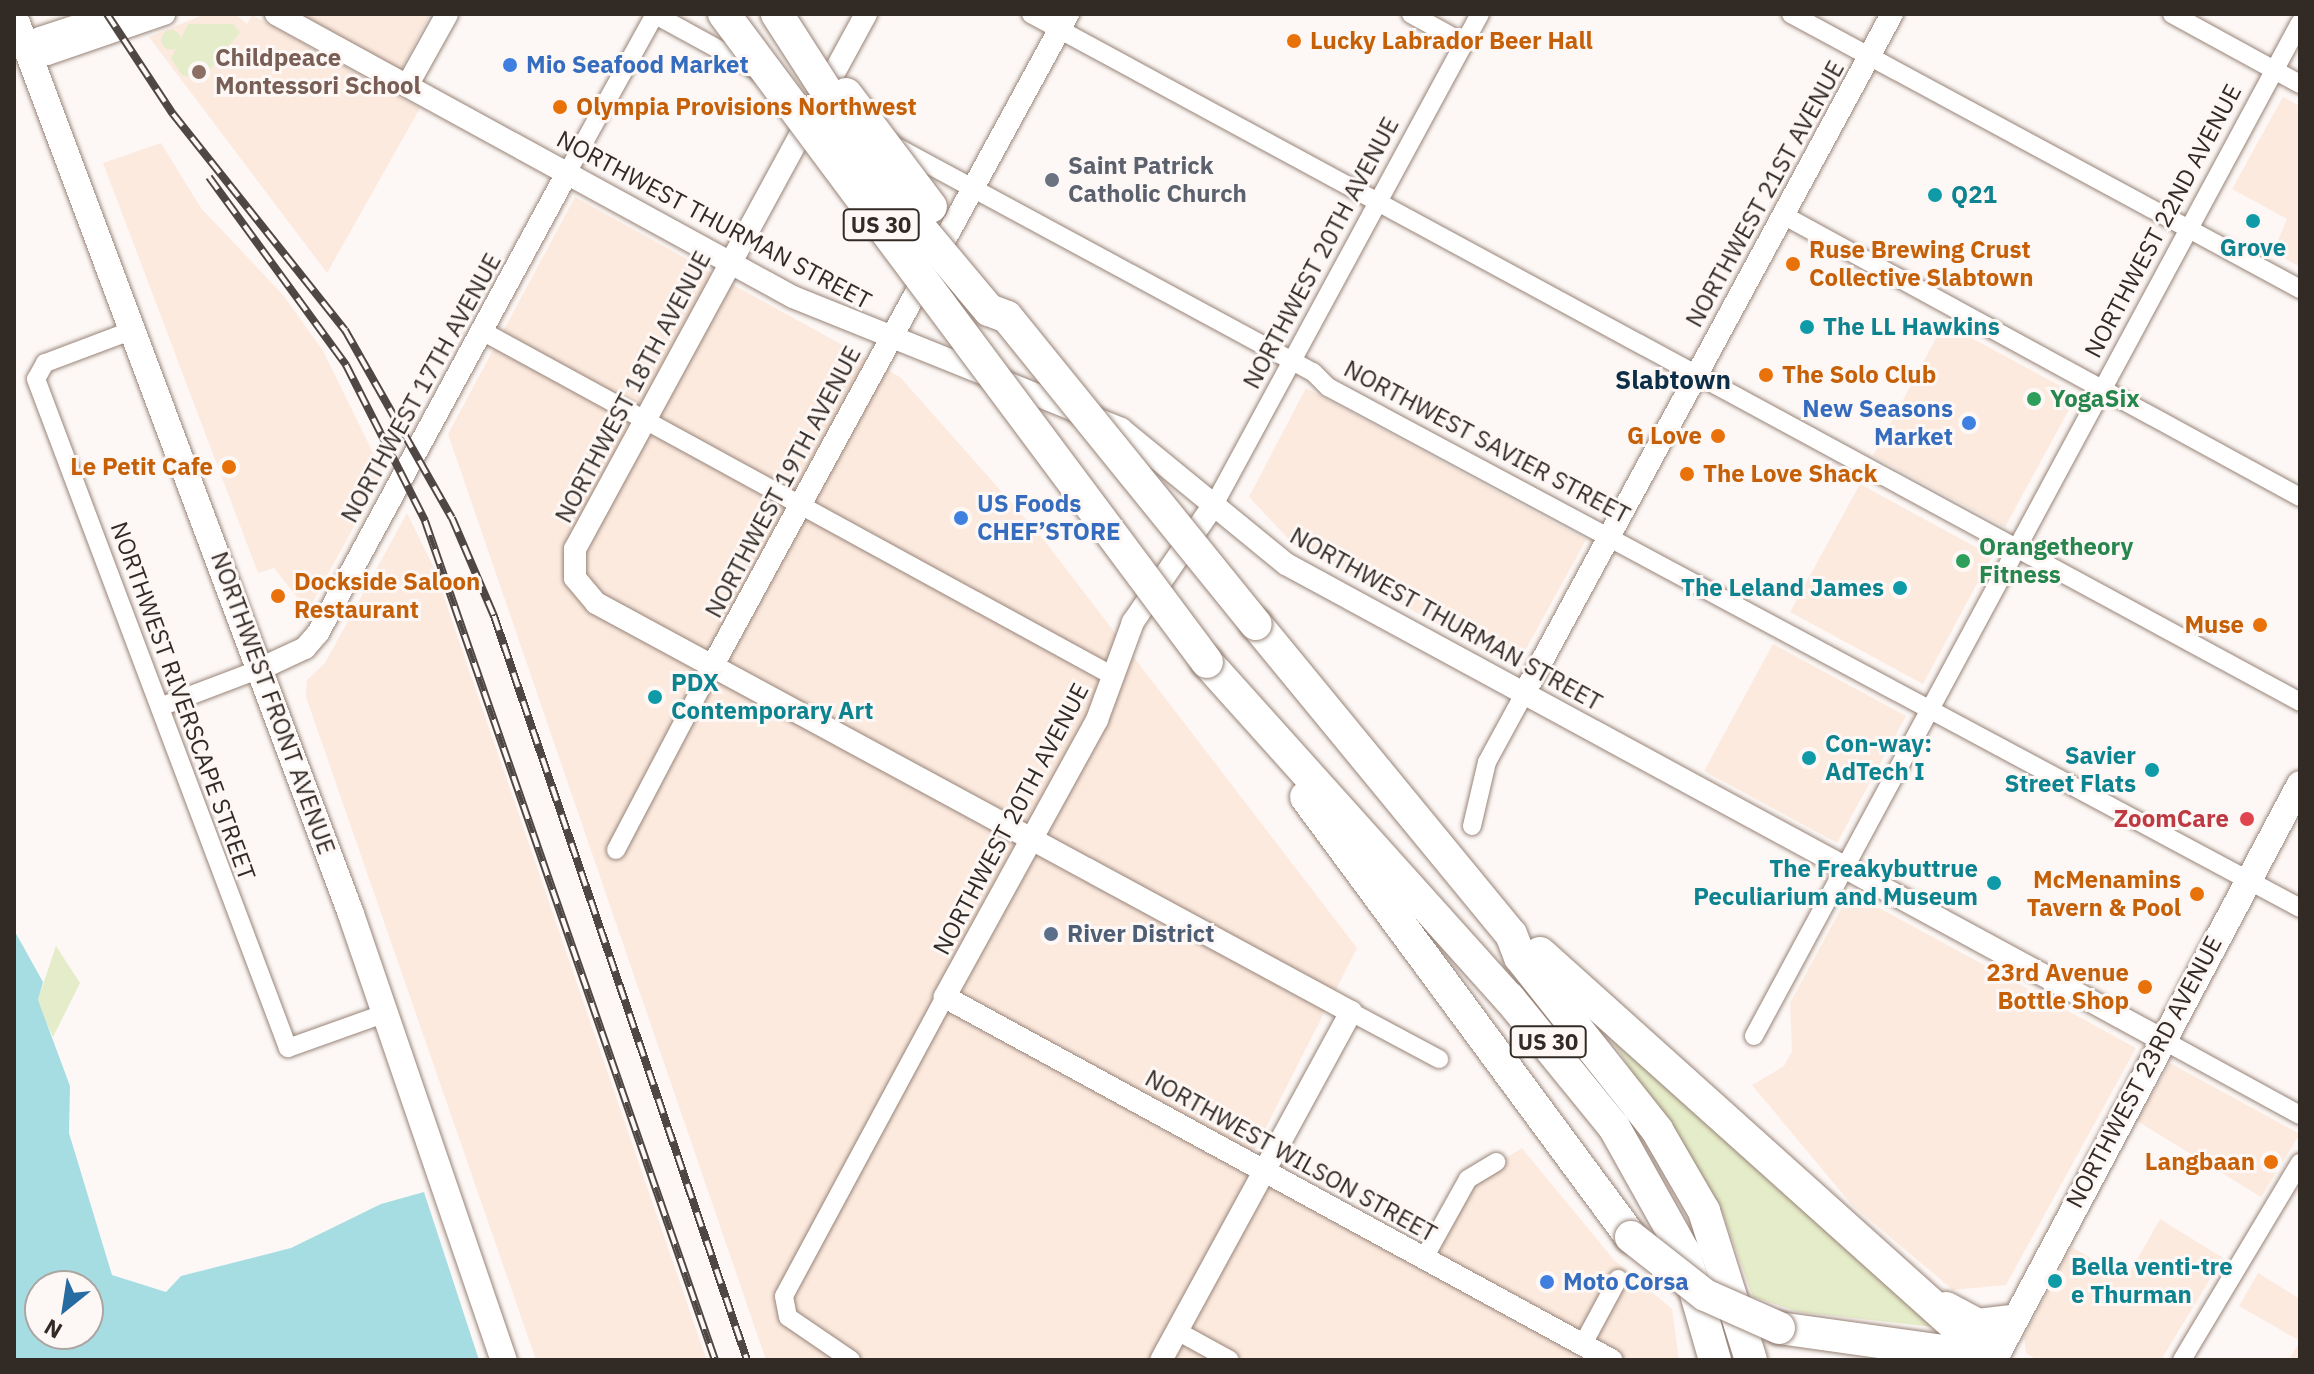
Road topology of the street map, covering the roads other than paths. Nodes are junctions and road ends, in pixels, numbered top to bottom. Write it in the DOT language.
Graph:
graph roads {
  1 [pos="113,14"];
  2 [pos="164,14"];
  3 [pos="276,14"];
  4 [pos="447,14"];
  5 [pos="654,14"];
  6 [pos="724,14"];
  7 [pos="734,14"];
  8 [pos="777,14"];
  9 [pos="791,14"];
  10 [pos="866,14"];
  11 [pos="1031,14"];
  12 [pos="1411,14"];
  13 [pos="1480,14"];
  14 [pos="1791,14"];
  15 [pos="1892,14"];
  16 [pos="2172,14"];
  17 [pos="14,15"];
  18 [pos="1063,22"];
  19 [pos="2300,23"];
  20 [pos="1464,43"];
  21 [pos="27,51"];
  22 [pos="1869,57"];
  23 [pos="2275,70"];
  24 [pos="2300,84"];
  25 [pos="407,86"];
  26 [pos="818,104"];
  27 [pos="567,173"];
  28 [pos="972,189"];
  29 [pos="1379,201"];
  30 [pos="1783,215"];
  31 [pos="2188,227"];
  32 [pos="730,262"];
  33 [pos="2300,289"];
  34 [pos="1007,317"];
  35 [pos="133,330"];
  36 [pos="482,331"];
  37 [pos="891,338"];
  38 [pos="1292,361"];
  39 [pos="1697,374"];
  40 [pos="2102,389"];
  41 [pos="646,421"];
  42 [pos="1041,433"];
  43 [pos="2300,497"];
  44 [pos="1215,503"];
  45 [pos="800,505"];
  46 [pos="1610,534"];
  47 [pos="2016,547"];
  48 [pos="713,665"];
  49 [pos="260,669"];
  50 [pos="1115,677"];
  51 [pos="1524,694"];
  52 [pos="2300,702"];
  53 [pos="1930,705"];
  54 [pos="160,707"];
  55 [pos="1302,774"];
  56 [pos="2300,784"];
  57 [pos="1472,826"];
  58 [pos="1032,838"];
  59 [pos="616,850"];
  60 [pos="1842,866"];
  61 [pos="2248,880"];
  62 [pos="2300,908"];
  63 [pos="1511,934"];
  64 [pos="945,997"];
  65 [pos="1351,1012"];
  66 [pos="386,1013"];
  67 [pos="1754,1036"];
  68 [pos="2161,1039"];
  69 [pos="1439,1059"];
  70 [pos="2300,1115"];
  71 [pos="1496,1162"];
  72 [pos="2300,1163"];
  73 [pos="1264,1171"];
  74 [pos="1823,1210"];
  75 [pos="1424,1258"];
  76 [pos="1618,1279"];
  77 [pos="2010,1321"];
  78 [pos="1177,1331"];
  79 [pos="1820,1334"];
  80 [pos="1578,1352"];
  81 [pos="1991,1359"];
  82 [pos="504,1360"];
  83 [pos="851,1360"];
  84 [pos="1161,1360"];
  85 [pos="1230,1360"];
  86 [pos="1611,1360"];
  87 [pos="1715,1360"];
  88 [pos="1751,1360"];
  89 [pos="1896,1360"];
  90 [pos="2182,1360"];
  1 -- 21 [label="street"];
  2 -- 21 [label="street"];
  3 -- 25 [label="street, NORTHWEST THURMAN STREET"];
  4 -- 25 [label="street"];
  5 -- 26 [label="street, NORTHWEST SAVIER STREET"];
  5 -- 27 [label="street, NORTHWEST 17TH AVENUE"];
  6 -- 42 [label="highway, US 30, bridge"];
  7 -- 34 [label="highway, US 30, bridge"];
  8 -- 42 [label="highway, bridge"];
  9 -- 34 [label="highway, bridge"];
  10 -- 26 [label="street, NORTHWEST 18TH AVENUE"];
  11 -- 18 [label="street"];
  12 -- 20 [label="street"];
  13 -- 20 [label="street, NORTHWEST 20TH AVENUE"];
  14 -- 22 [label="street"];
  15 -- 22 [label="street, NORTHWEST 21ST AVENUE"];
  16 -- 23 [label="street"];
  17 -- 21 [label="main road, NORTHWEST FRONT AVENUE"];
  18 -- 28 [label="street, NORTHWEST 19TH AVENUE"];
  18 -- 29 [label="street"];
  19 -- 23 [label="street, NORTHWEST 22ND AVENUE"];
  20 -- 29 [label="street, NORTHWEST 20TH AVENUE"];
  21 -- 35 [label="main road, NORTHWEST FRONT AVENUE"];
  22 -- 30 [label="street, NORTHWEST 21ST AVENUE"];
  22 -- 31 [label="street"];
  23 -- 24 [label="street"];
  23 -- 31 [label="street, NORTHWEST 22ND AVENUE"];
  25 -- 27 [label="street, NORTHWEST THURMAN STREET"];
  26 -- 28 [label="street, NORTHWEST SAVIER STREET"];
  26 -- 32 [label="street, NORTHWEST 18TH AVENUE"];
  27 -- 32 [label="street, NORTHWEST THURMAN STREET"];
  27 -- 36 [label="street, NORTHWEST 17TH AVENUE"];
  28 -- 37 [label="street, NORTHWEST 19TH AVENUE"];
  28 -- 38 [label="street, NORTHWEST SAVIER STREET"];
  29 -- 38 [label="street, NORTHWEST 20TH AVENUE"];
  29 -- 39 [label="street"];
  30 -- 39 [label="street, NORTHWEST 21ST AVENUE"];
  30 -- 40 [label="street"];
  31 -- 33 [label="street"];
  31 -- 40 [label="street, NORTHWEST 22ND AVENUE"];
  32 -- 37 [label="street, NORTHWEST THURMAN STREET"];
  32 -- 41 [label="street, NORTHWEST 18TH AVENUE"];
  34 -- 63 [label="highway, US 30, bridge"];
  35 -- 49 [label="main road, NORTHWEST FRONT AVENUE"];
  35 -- 54 [label="street, NORTHWEST RIVERSCAPE STREET"];
  36 -- 41 [label="street"];
  36 -- 49 [label="street, NORTHWEST 17TH AVENUE"];
  37 -- 44 [label="street, NORTHWEST THURMAN STREET"];
  37 -- 45 [label="street, NORTHWEST 19TH AVENUE"];
  38 -- 44 [label="street, NORTHWEST 20TH AVENUE"];
  38 -- 46 [label="street, NORTHWEST SAVIER STREET"];
  39 -- 46 [label="street, NORTHWEST 21ST AVENUE"];
  39 -- 47 [label="street"];
  40 -- 43 [label="street"];
  40 -- 47 [label="street, NORTHWEST 22ND AVENUE"];
  41 -- 45 [label="street"];
  41 -- 48 [label="street, NORTHWEST 18TH AVENUE"];
  42 -- 55 [label="highway, US 30, bridge"];
  44 -- 50 [label="street, NORTHWEST 20TH AVENUE"];
  44 -- 51 [label="street, NORTHWEST THURMAN STREET"];
  45 -- 48 [label="street, NORTHWEST 19TH AVENUE"];
  45 -- 50 [label="street"];
  46 -- 51 [label="street, NORTHWEST 21ST AVENUE"];
  46 -- 53 [label="street, NORTHWEST SAVIER STREET"];
  47 -- 52 [label="street"];
  47 -- 53 [label="street, NORTHWEST 22ND AVENUE"];
  48 -- 58 [label="street"];
  48 -- 59 [label="street, NORTHWEST 19TH AVENUE"];
  49 -- 54 [label="street, NORTHWEST 17TH AVENUE"];
  49 -- 66 [label="main road, NORTHWEST FRONT AVENUE"];
  50 -- 58 [label="street, NORTHWEST 20TH AVENUE"];
  51 -- 57 [label="street, NORTHWEST 21ST AVENUE"];
  51 -- 60 [label="street, NORTHWEST THURMAN STREET"];
  53 -- 60 [label="street, NORTHWEST 22ND AVENUE"];
  53 -- 61 [label="street, NORTHWEST SAVIER STREET"];
  54 -- 66 [label="street, NORTHWEST RIVERSCAPE STREET"];
  55 -- 79 [label="highway, bridge"];
  55 -- 87 [label="highway, US 30"];
  56 -- 61 [label="main road, NORTHWEST 23RD AVENUE"];
  58 -- 64 [label="street, NORTHWEST 20TH AVENUE"];
  58 -- 65 [label="street"];
  60 -- 67 [label="street, NORTHWEST 22ND AVENUE"];
  60 -- 68 [label="street, NORTHWEST THURMAN STREET"];
  61 -- 62 [label="street, NORTHWEST SAVIER STREET"];
  61 -- 68 [label="main road, NORTHWEST 23RD AVENUE"];
  63 -- 74 [label="highway"];
  63 -- 88 [label="highway, US 30"];
  64 -- 73 [label="street, NORTHWEST WILSON STREET"];
  64 -- 83 [label="street, NORTHWEST 20TH AVENUE"];
  65 -- 69 [label="street"];
  65 -- 73 [label="street"];
  66 -- 82 [label="main road, NORTHWEST FRONT AVENUE"];
  68 -- 70 [label="street, NORTHWEST THURMAN STREET"];
  68 -- 77 [label="main road, NORTHWEST 23RD AVENUE"];
  71 -- 75 [label="street"];
  72 -- 90 [label="street"];
  73 -- 75 [label="street, NORTHWEST WILSON STREET"];
  73 -- 78 [label="street"];
  74 -- 77 [label="highway"];
  74 -- 81 [label="highway"];
  75 -- 80 [label="street, NORTHWEST WILSON STREET"];
  76 -- 80 [label="street"];
  77 -- 81 [label="main road, NORTHWEST 23RD AVENUE"];
  78 -- 84 [label="street"];
  78 -- 85 [label="street"];
  79 -- 81 [label="highway"];
  79 -- 89 [label="highway"];
  80 -- 86 [label="street, NORTHWEST WILSON STREET"];
}
